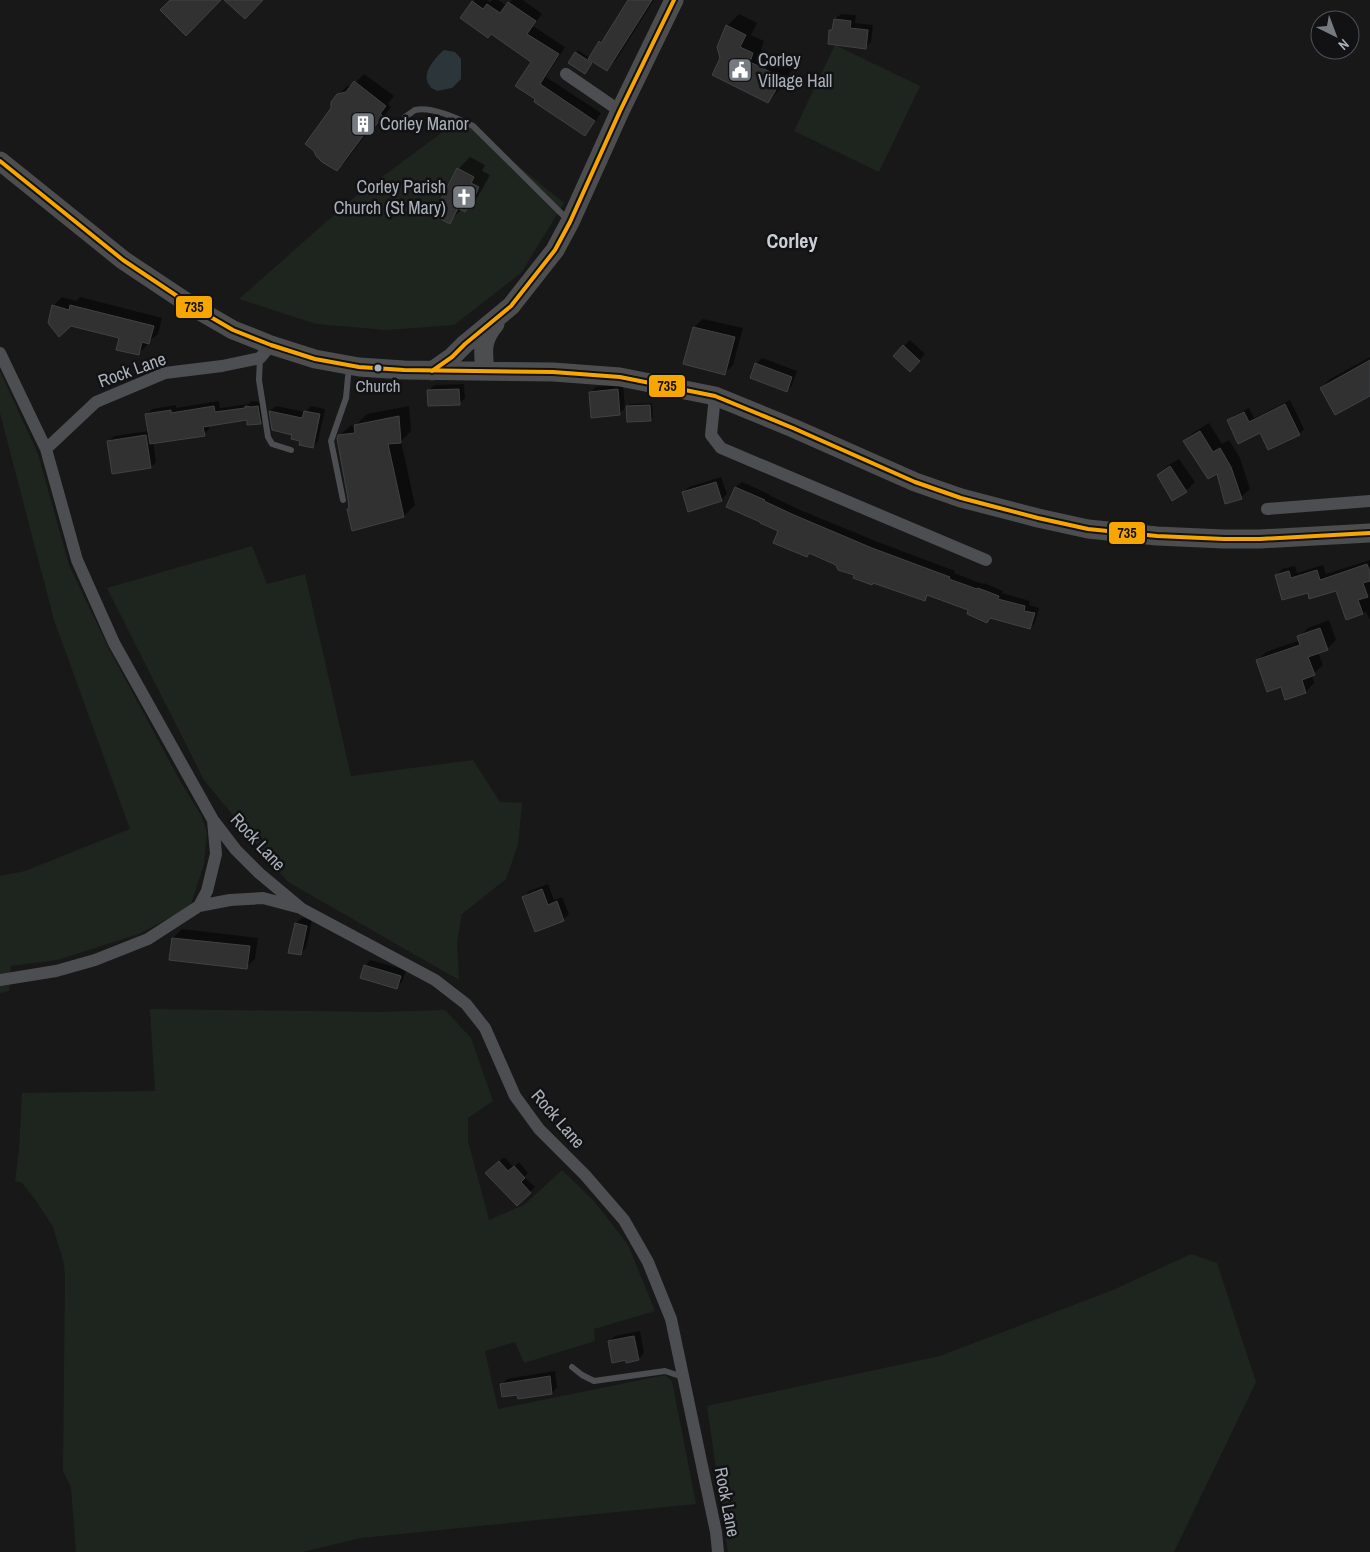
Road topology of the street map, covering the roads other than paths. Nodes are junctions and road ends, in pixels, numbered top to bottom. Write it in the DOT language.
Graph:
graph roads {
  1 [pos="674,0"];
  2 [pos="566,74"];
  3 [pos="620,111"];
  4 [pos="405,117"];
  5 [pos="0,161"];
  6 [pos="570,222"];
  7 [pos="511,306"];
  8 [pos="265,352"];
  9 [pos="0,353"];
  10 [pos="349,365"];
  11 [pos="432,371"];
  12 [pos="484,371"];
  13 [pos="715,396"];
  14 [pos="46,449"];
  15 [pos="291,450"];
  16 [pos="343,500"];
  17 [pos="1370,501"];
  18 [pos="1266,510"];
  19 [pos="1370,533"];
  20 [pos="986,560"];
  21 [pos="213,820"];
  22 [pos="199,906"];
  23 [pos="302,909"];
  24 [pos="0,980"];
  25 [pos="572,1367"];
  26 [pos="684,1377"];
  27 [pos="718,1552"];
  1 -- 3 [label="main road"];
  2 -- 3 [label="street"];
  3 -- 6 [label="main road"];
  4 -- 6 [label="lane"];
  5 -- 8 [label="main road"];
  6 -- 7 [label="main road"];
  7 -- 11 [label="main road"];
  7 -- 12 [label="main road"];
  8 -- 10 [label="main road"];
  8 -- 14 [label="street, Rock Lane"];
  8 -- 15 [label="lane"];
  9 -- 14 [label="street, Rock Lane"];
  10 -- 11 [label="main road"];
  10 -- 16 [label="lane"];
  11 -- 12 [label="main road"];
  12 -- 13 [label="main road"];
  13 -- 19 [label="main road"];
  13 -- 20 [label="street"];
  14 -- 21 [label="street, Rock Lane"];
  17 -- 18 [label="street"];
  21 -- 22 [label="street, Rock Lane"];
  21 -- 23 [label="street, Rock Lane"];
  22 -- 23 [label="street"];
  22 -- 24 [label="street"];
  23 -- 26 [label="street, Rock Lane"];
  25 -- 26 [label="lane"];
  26 -- 27 [label="street, Rock Lane"];
}
